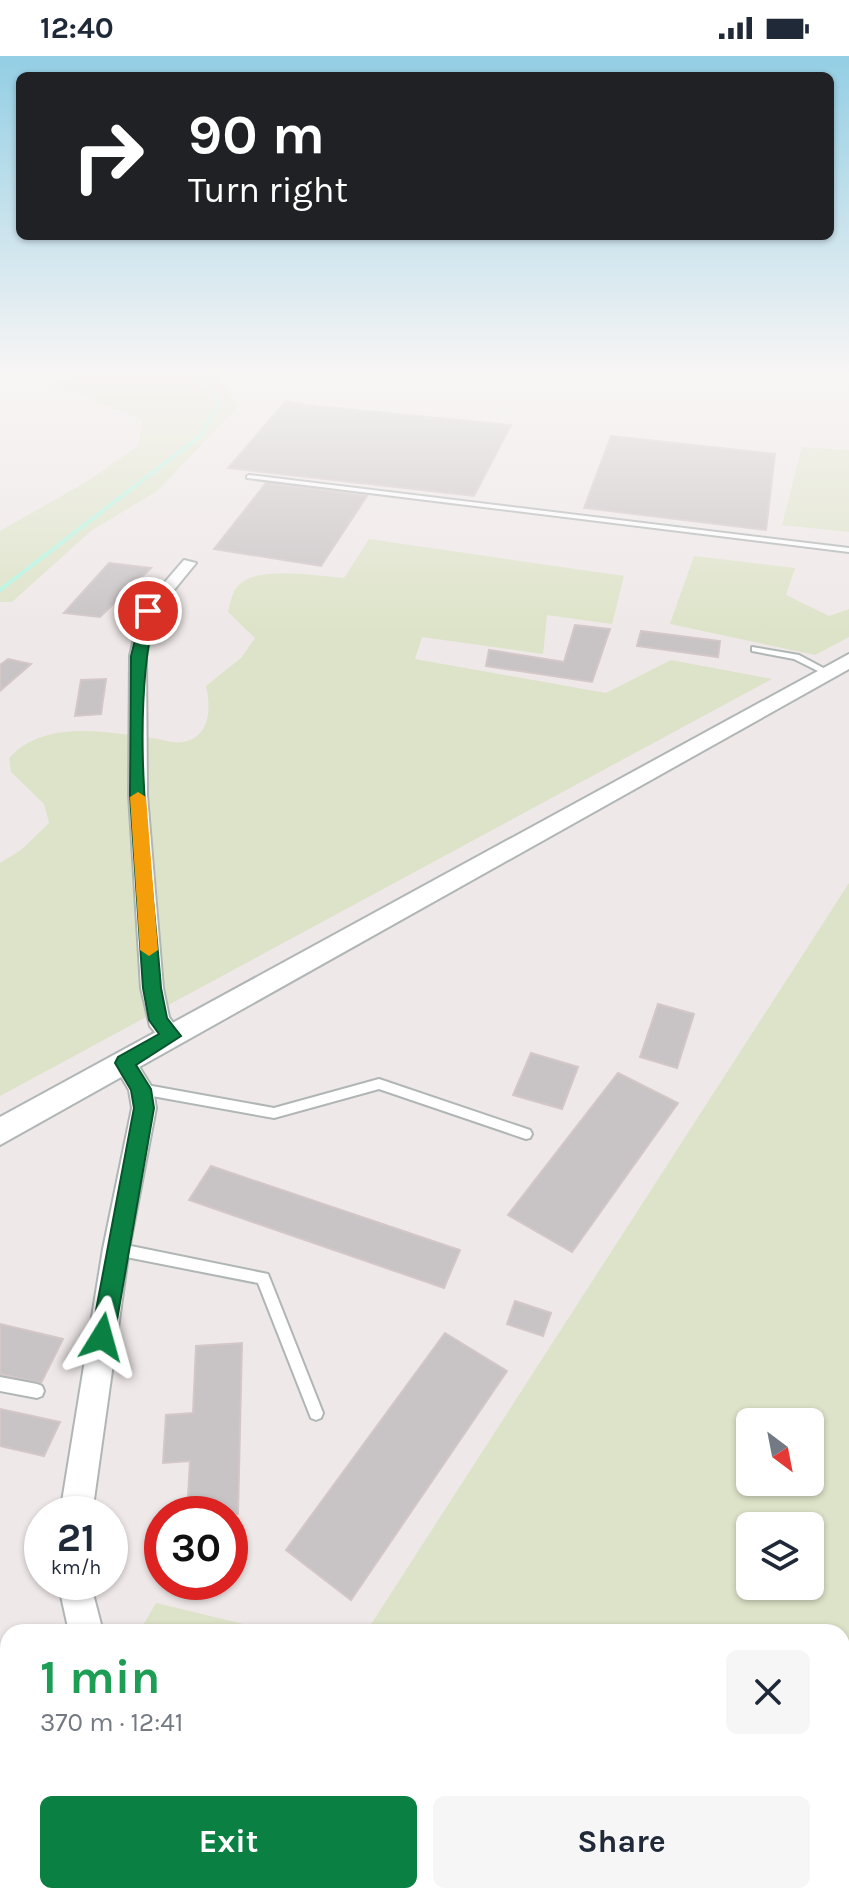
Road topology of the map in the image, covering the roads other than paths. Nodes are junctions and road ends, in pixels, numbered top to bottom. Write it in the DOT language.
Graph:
graph roads {
  1 [pos="249,477"];
  2 [pos="849,550"];
  3 [pos="189,563"];
  4 [pos="755,649"];
  5 [pos="838,666"];
  6 [pos="171,1036"];
  7 [pos="125,1063"];
  8 [pos="141,1089"];
  9 [pos="0,1132"];
  10 [pos="526,1134"];
  11 [pos="116,1249"];
  12 [pos="0,1384"];
  13 [pos="37,1391"];
  14 [pos="316,1413"];
  15 [pos="79,1496"];
  16 [pos="78,1600"];
  17 [pos="84,1624"];
  1 -- 2 [label="lane"];
  3 -- 6 [label="street"];
  4 -- 5 [label="lane"];
  5 -- 6 [label="street"];
  6 -- 7 [label="street"];
  7 -- 8 [label="street"];
  7 -- 9 [label="street"];
  8 -- 10 [label="lane"];
  8 -- 11 [label="street"];
  11 -- 14 [label="lane"];
  11 -- 15 [label="street"];
  12 -- 13 [label="lane"];
  16 -- 17 [label="street"];
}
